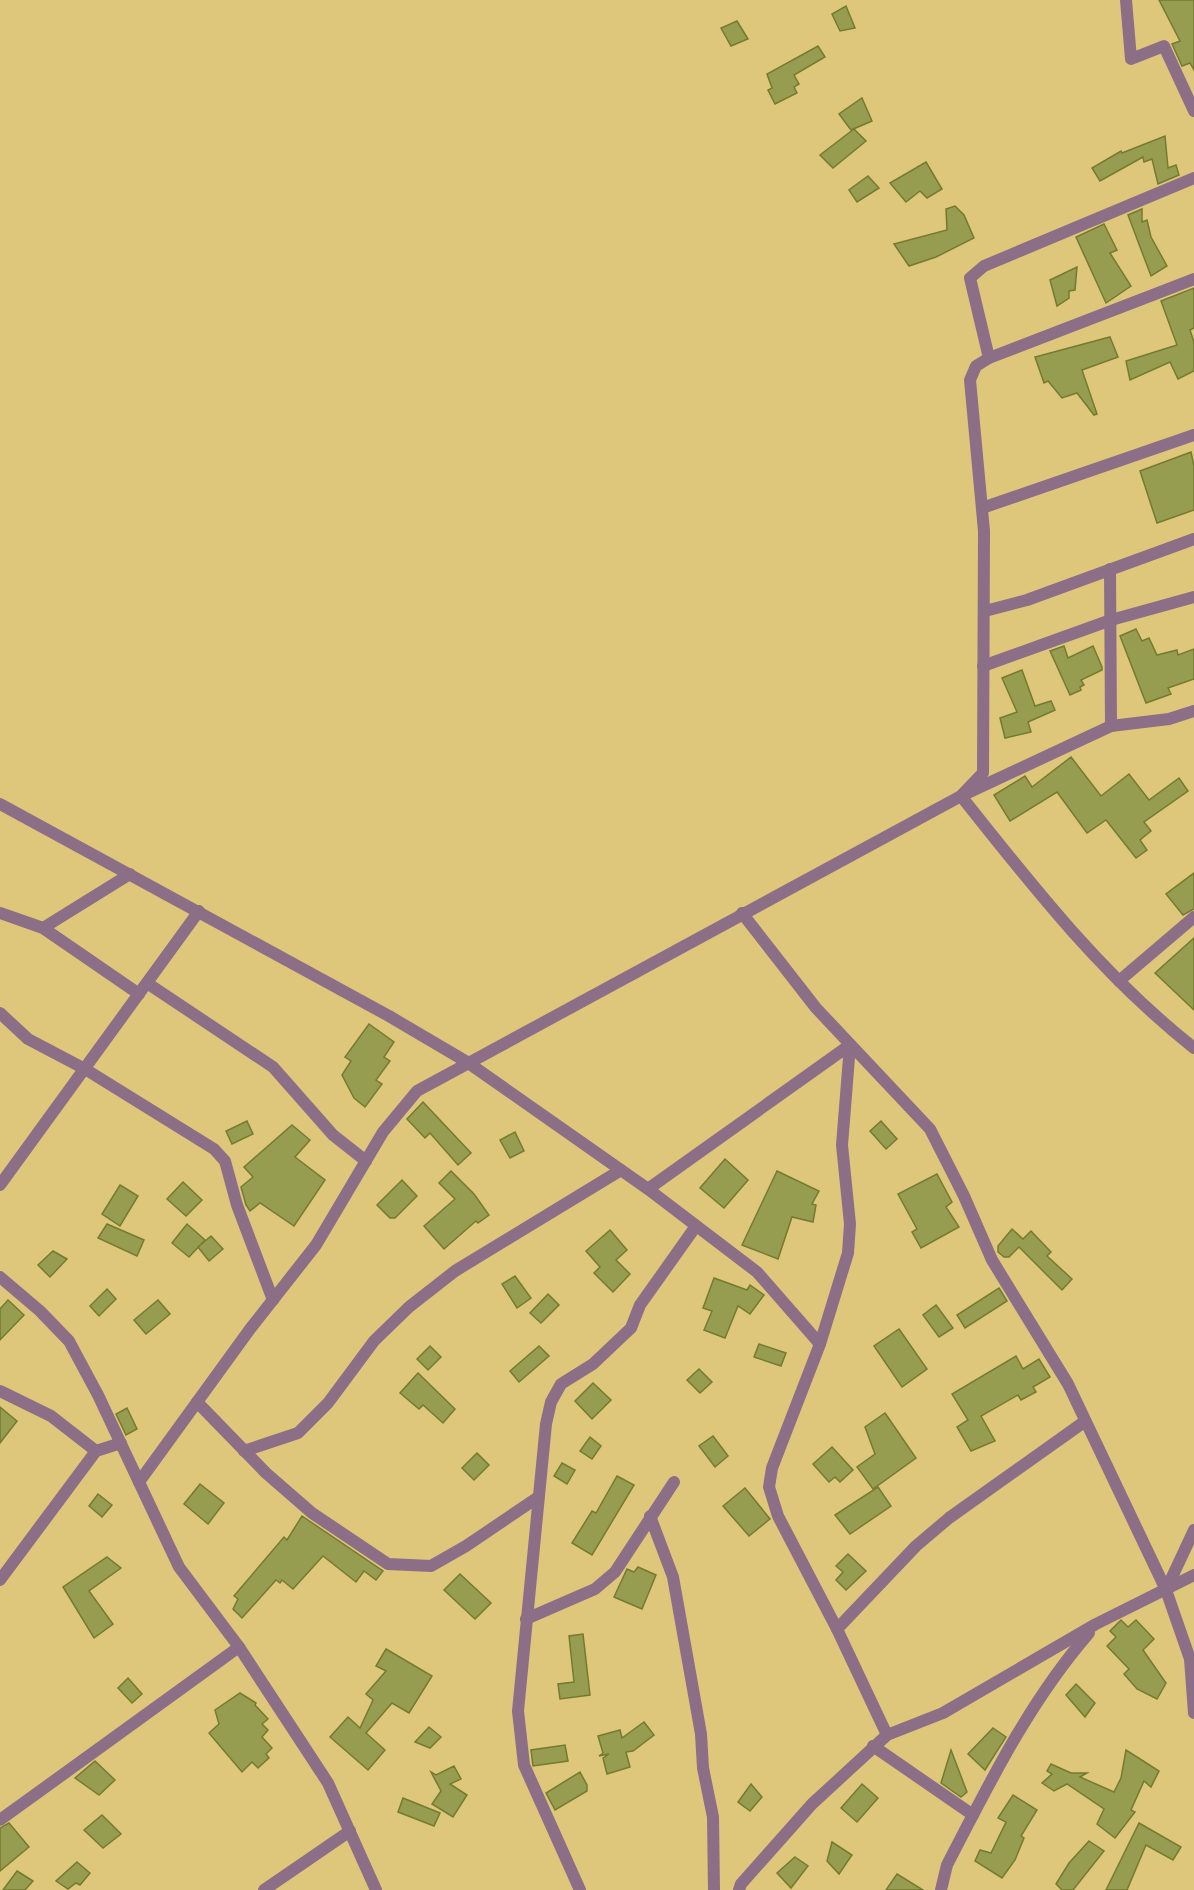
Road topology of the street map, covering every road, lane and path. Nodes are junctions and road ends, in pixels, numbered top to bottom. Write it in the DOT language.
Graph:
graph roads {
  1 [pos="1126,0"];
  2 [pos="1189,83"];
  3 [pos="1194,111"];
  4 [pos="1194,178"];
  5 [pos="1194,279"];
  6 [pos="989,358"];
  7 [pos="1194,435"];
  8 [pos="982,508"];
  9 [pos="1194,539"];
  10 [pos="1110,569"];
  11 [pos="1194,597"];
  12 [pos="985,611"];
  13 [pos="1111,620"];
  14 [pos="983,666"];
  15 [pos="1194,711"];
  16 [pos="1111,726"];
  17 [pos="961,796"];
  18 [pos="0,804"];
  19 [pos="130,874"];
  20 [pos="199,911"];
  21 [pos="0,913"];
  22 [pos="742,913"];
  23 [pos="1194,917"];
  24 [pos="43,928"];
  25 [pos="1119,981"];
  26 [pos="143,988"];
  27 [pos="0,1013"];
  28 [pos="850,1045"];
  29 [pos="1194,1048"];
  30 [pos="468,1062"];
  31 [pos="86,1069"];
  32 [pos="366,1161"];
  33 [pos="621,1170"];
  34 [pos="0,1185"];
  35 [pos="648,1189"];
  36 [pos="696,1226"];
  37 [pos="0,1277"];
  38 [pos="273,1299"];
  39 [pos="820,1344"];
  40 [pos="0,1391"];
  41 [pos="197,1402"];
  42 [pos="1084,1422"];
  43 [pos="121,1443"];
  44 [pos="96,1451"];
  45 [pos="244,1451"];
  46 [pos="140,1482"];
  47 [pos="674,1482"];
  48 [pos="537,1498"];
  49 [pos="650,1516"];
  50 [pos="1194,1530"];
  51 [pos="1194,1575"];
  52 [pos="0,1580"];
  53 [pos="1166,1590"];
  54 [pos="526,1619"];
  55 [pos="1096,1624"];
  56 [pos="837,1629"];
  57 [pos="239,1647"];
  58 [pos="1194,1713"];
  59 [pos="888,1735"];
  60 [pos="873,1746"];
  61 [pos="974,1815"];
  62 [pos="0,1820"];
  63 [pos="350,1831"];
  64 [pos="264,1890"];
  65 [pos="376,1890"];
  66 [pos="580,1890"];
  67 [pos="714,1890"];
  68 [pos="739,1890"];
  69 [pos="941,1890"];
  1 -- 2 [label="street"];
  2 -- 3 [label="street"];
  4 -- 6 [label="street"];
  5 -- 6 [label="street"];
  6 -- 8 [label="street"];
  7 -- 8 [label="street"];
  8 -- 12 [label="street"];
  9 -- 10 [label="street"];
  10 -- 12 [label="street"];
  10 -- 13 [label="street"];
  11 -- 13 [label="street"];
  12 -- 14 [label="street"];
  13 -- 14 [label="street"];
  13 -- 16 [label="street"];
  14 -- 17 [label="street"];
  15 -- 16 [label="street"];
  16 -- 17 [label="street"];
  17 -- 22 [label="street"];
  17 -- 25 [label="street"];
  18 -- 19 [label="street"];
  19 -- 20 [label="street"];
  19 -- 24 [label="street"];
  20 -- 26 [label="street"];
  20 -- 30 [label="street"];
  21 -- 24 [label="street"];
  22 -- 28 [label="street"];
  22 -- 30 [label="street"];
  23 -- 25 [label="street"];
  24 -- 26 [label="street"];
  25 -- 29 [label="street"];
  26 -- 31 [label="street"];
  26 -- 32 [label="street"];
  27 -- 31 [label="street"];
  28 -- 35 [label="street"];
  28 -- 39 [label="street"];
  28 -- 42 [label="street"];
  30 -- 32 [label="street"];
  30 -- 33 [label="street"];
  31 -- 34 [label="street"];
  31 -- 38 [label="street"];
  32 -- 38 [label="street"];
  33 -- 35 [label="street"];
  33 -- 45 [label="street"];
  35 -- 36 [label="street"];
  36 -- 39 [label="street"];
  36 -- 48 [label="street"];
  37 -- 43 [label="street"];
  38 -- 41 [label="street"];
  39 -- 56 [label="street"];
  40 -- 44 [label="street"];
  41 -- 45 [label="street"];
  41 -- 46 [label="street"];
  42 -- 53 [label="street"];
  42 -- 56 [label="street"];
  43 -- 44 [label="street"];
  43 -- 46 [label="street"];
  44 -- 52 [label="street"];
  45 -- 48 [label="street"];
  46 -- 57 [label="street"];
  47 -- 49 [label="street"];
  48 -- 54 [label="street"];
  49 -- 54 [label="street"];
  49 -- 67 [label="street"];
  50 -- 53 [label="street"];
  51 -- 53 [label="street"];
  53 -- 55 [label="street"];
  53 -- 58 [label="street"];
  54 -- 66 [label="street"];
  55 -- 59 [label="street"];
  55 -- 61 [label="street"];
  56 -- 59 [label="street"];
  57 -- 62 [label="street"];
  57 -- 63 [label="street"];
  59 -- 60 [label="street"];
  60 -- 61 [label="street"];
  60 -- 68 [label="street"];
  61 -- 69 [label="street"];
  63 -- 64 [label="street"];
  63 -- 65 [label="street"];
}
